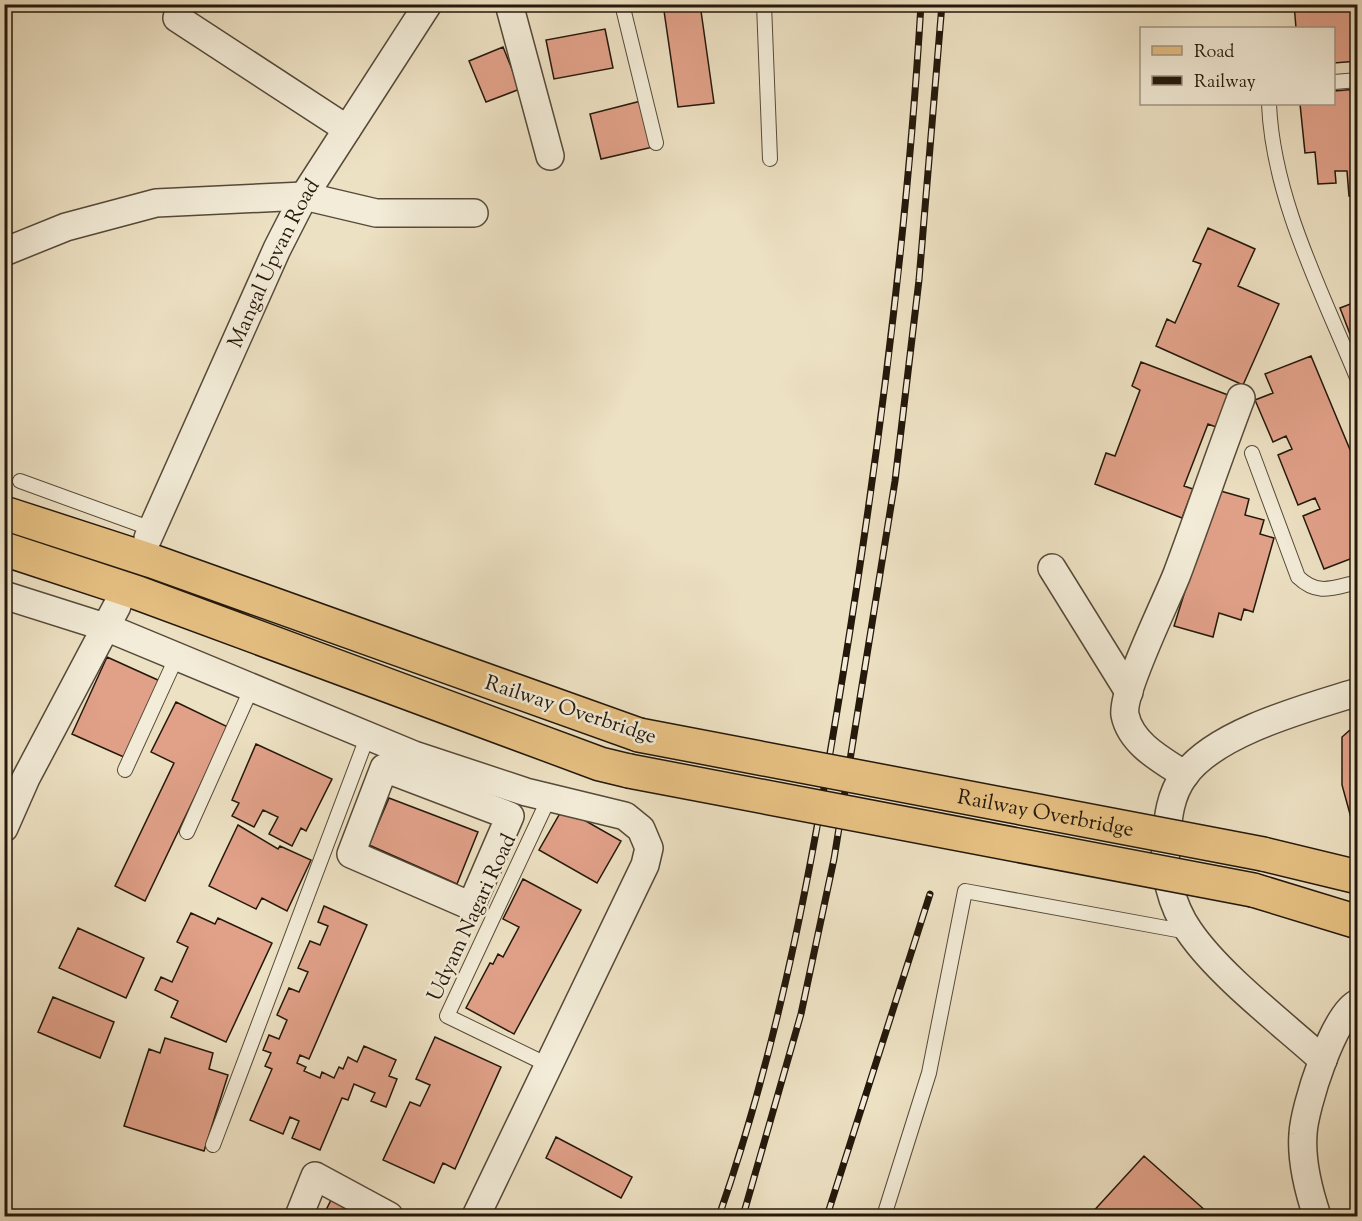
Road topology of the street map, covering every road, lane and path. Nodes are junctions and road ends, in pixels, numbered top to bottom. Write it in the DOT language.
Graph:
graph roads {
  1 [pos="428,4"];
  2 [pos="509,4"];
  3 [pos="622,4"];
  4 [pos="764,4"];
  5 [pos="177,18"];
  6 [pos="1358,80"];
  7 [pos="1335,82"];
  8 [pos="1269,105"];
  9 [pos="347,129"];
  10 [pos="656,143"];
  11 [pos="550,156"];
  12 [pos="770,159"];
  13 [pos="304,196"];
  14 [pos="474,213"];
  15 [pos="4,252"];
  16 [pos="1358,380"];
  17 [pos="1241,398"];
  18 [pos="1252,453"];
  19 [pos="20,481"];
  20 [pos="4,513"];
  21 [pos="150,533"];
  22 [pos="4,549"];
  23 [pos="1053,568"];
  24 [pos="1358,582"];
  25 [pos="4,596"];
  26 [pos="112,617"];
  27 [pos="177,656"];
  28 [pos="252,687"];
  29 [pos="1129,692"];
  30 [pos="1358,692"];
  31 [pos="368,735"];
  32 [pos="125,770"];
  33 [pos="15,773"];
  34 [pos="1185,775"];
  35 [pos="438,776"];
  36 [pos="549,798"];
  37 [pos="4,828"];
  38 [pos="187,832"];
  39 [pos="1358,877"];
  40 [pos="1358,922"];
  41 [pos="1190,932"];
  42 [pos="1358,1003"];
  43 [pos="1323,1060"];
  44 [pos="548,1065"];
  45 [pos="213,1145"];
  46 [pos="298,1216"];
  47 [pos="389,1216"];
  48 [pos="476,1216"];
  49 [pos="884,1216"];
  50 [pos="1317,1216"];
  1 -- 9 [label="street, Mangal Upvan Road"];
  2 -- 11 [label="street"];
  3 -- 10 [label="lane"];
  4 -- 12 [label="lane"];
  5 -- 9 [label="street"];
  6 -- 7 [label="lane"];
  8 -- 16 [label="lane"];
  9 -- 13 [label="street, Mangal Upvan Road"];
  13 -- 14 [label="street"];
  13 -- 15 [label="street"];
  13 -- 21 [label="street, Mangal Upvan Road"];
  17 -- 29 [label="street"];
  18 -- 24 [label="lane"];
  19 -- 21 [label="lane"];
  20 -- 39 [label="main road, Railway Overbridge, bridge"];
  22 -- 40 [label="main road, Railway Overbridge, bridge"];
  23 -- 29 [label="street"];
  25 -- 26 [label="street"];
  26 -- 27 [label="street"];
  26 -- 33 [label="street"];
  27 -- 28 [label="street"];
  27 -- 32 [label="lane"];
  28 -- 31 [label="street"];
  28 -- 38 [label="lane"];
  29 -- 34 [label="street"];
  30 -- 34 [label="street"];
  31 -- 35 [label="street"];
  31 -- 45 [label="lane"];
  33 -- 37 [label="street"];
  34 -- 41 [label="street"];
  35 -- 35 [label="street"];
  35 -- 36 [label="street"];
  36 -- 44 [label="lane, Udyam Nagari Road"];
  36 -- 44 [label="street"];
  41 -- 43 [label="street"];
  41 -- 49 [label="lane"];
  42 -- 43 [label="street"];
  43 -- 50 [label="street"];
  44 -- 48 [label="street"];
  46 -- 47 [label="street"];
}
